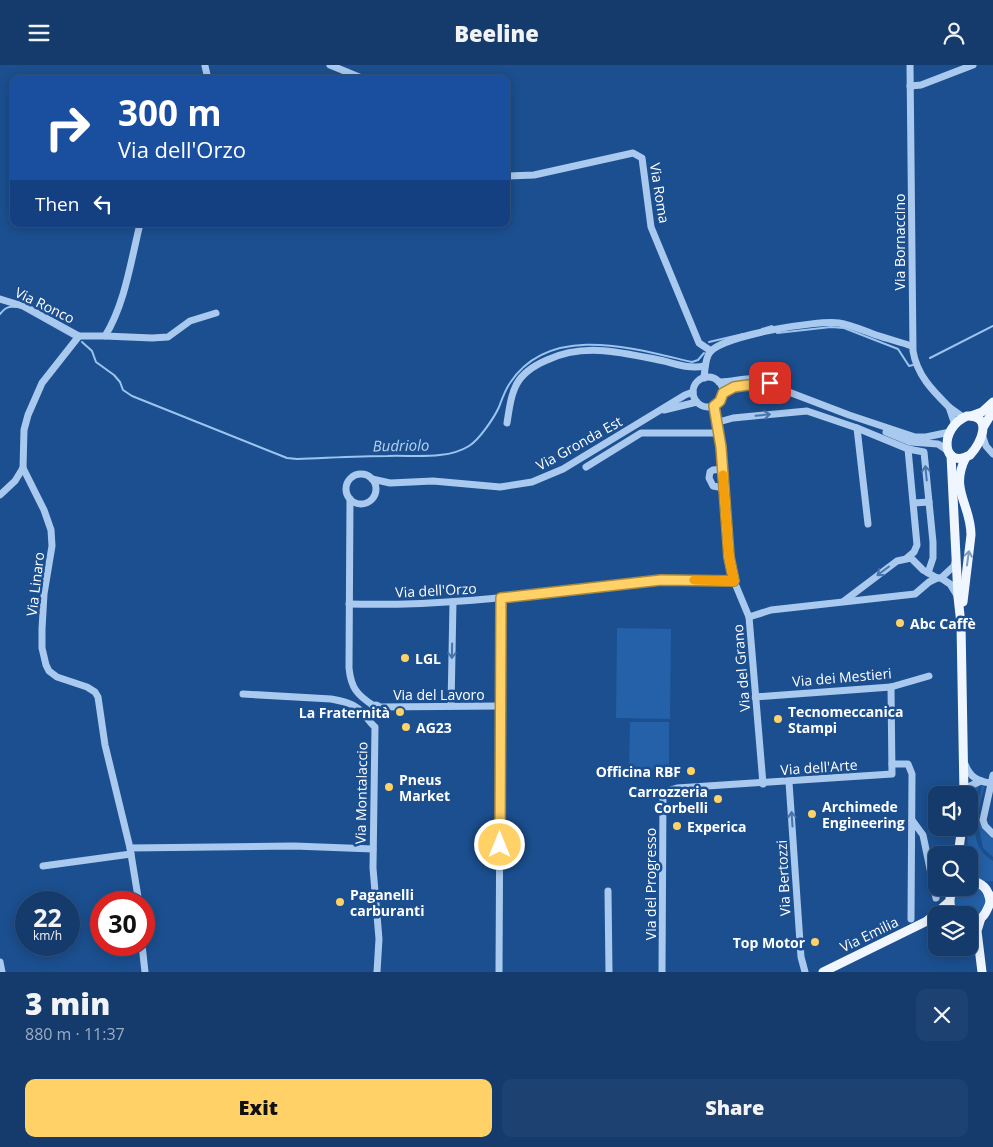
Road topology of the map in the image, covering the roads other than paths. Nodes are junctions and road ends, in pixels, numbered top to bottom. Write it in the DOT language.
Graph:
graph roads {
  1 [pos="330,65"];
  2 [pos="910,65"];
  3 [pos="973,65"];
  4 [pos="354,75"];
  5 [pos="910,87"];
  6 [pos="510,176"];
  7 [pos="139,227"];
  8 [pos="0,299"];
  9 [pos="216,313"];
  10 [pos="79,336"];
  11 [pos="105,336"];
  12 [pos="912,346"];
  13 [pos="711,351"];
  14 [pos="705,366"];
  15 [pos="704,378"];
  16 [pos="719,382"];
  17 [pos="773,386"];
  18 [pos="693,392"];
  19 [pos="723,393"];
  20 [pos="697,402"];
  21 [pos="993,402"];
  22 [pos="710,407"];
  23 [pos="949,407"];
  24 [pos="993,411"];
  25 [pos="657,412"];
  26 [pos="849,415"];
  27 [pos="967,416"];
  28 [pos="715,422"];
  29 [pos="507,423"];
  30 [pos="984,426"];
  31 [pos="857,428"];
  32 [pos="952,429"];
  33 [pos="718,433"];
  34 [pos="983,437"];
  35 [pos="908,449"];
  36 [pos="975,449"];
  37 [pos="949,453"];
  38 [pos="992,453"];
  39 [pos="966,457"];
  40 [pos="586,467"];
  41 [pos="23,468"];
  42 [pos="723,469"];
  43 [pos="372,479"];
  44 [pos="390,483"];
  45 [pos="724,488"];
  46 [pos="376,490"];
  47 [pos="0,495"];
  48 [pos="350,499"];
  49 [pos="929,502"];
  50 [pos="914,503"];
  51 [pos="361,504"];
  52 [pos="349,517"];
  53 [pos="868,524"];
  54 [pos="907,558"];
  55 [pos="956,559"];
  56 [pos="926,572"];
  57 [pos="939,578"];
  58 [pos="734,581"];
  59 [pos="922,589"];
  60 [pos="958,597"];
  61 [pos="501,598"];
  62 [pos="844,601"];
  63 [pos="453,602"];
  64 [pos="349,604"];
  65 [pos="750,617"];
  66 [pos="961,624"];
  67 [pos="929,676"];
  68 [pos="891,687"];
  69 [pos="243,694"];
  70 [pos="756,697"];
  71 [pos="451,706"];
  72 [pos="500,706"];
  73 [pos="376,708"];
  74 [pos="375,727"];
  75 [pos="964,762"];
  76 [pos="892,764"];
  77 [pos="993,775"];
  78 [pos="981,781"];
  79 [pos="789,782"];
  80 [pos="990,783"];
  81 [pos="763,784"];
  82 [pos="965,786"];
  83 [pos="970,786"];
  84 [pos="663,796"];
  85 [pos="911,819"];
  86 [pos="993,834"];
  87 [pos="373,849"];
  88 [pos="130,851"];
  89 [pos="44,866"];
  90 [pos="978,882"];
  91 [pos="978,884"];
  92 [pos="993,884"];
  93 [pos="137,891"];
  94 [pos="608,891"];
  95 [pos="951,896"];
  96 [pos="936,898"];
  97 [pos="992,899"];
  98 [pos="949,902"];
  99 [pos="945,906"];
  100 [pos="950,906"];
  101 [pos="911,919"];
  102 [pos="981,919"];
  103 [pos="978,920"];
  104 [pos="928,923"];
  105 [pos="978,926"];
  106 [pos="978,942"];
  107 [pos="143,956"];
  108 [pos="0,962"];
  109 [pos="2,972"];
  110 [pos="145,972"];
  111 [pos="377,972"];
  112 [pos="499,972"];
  113 [pos="609,972"];
  114 [pos="662,972"];
  115 [pos="802,972"];
  116 [pos="823,972"];
  117 [pos="982,972"];
  1 -- 4 [label="street"];
  2 -- 5 [label="street, Via Bornaccino"];
  3 -- 5 [label="street"];
  5 -- 12 [label="street, Via Bornaccino"];
  6 -- 13 [label="street, Via Roma"];
  7 -- 11 [label="street"];
  8 -- 10 [label="street, Via Ronco"];
  9 -- 11 [label="street"];
  10 -- 11 [label="street"];
  10 -- 41 [label="street, Via Linaro"];
  12 -- 13 [label="street"];
  12 -- 23 [label="street, Via Bornaccino"];
  13 -- 14 [label="street"];
  14 -- 15 [label="street"];
  14 -- 29 [label="street"];
  15 -- 16 [label="street"];
  15 -- 18 [label="street, Via Gronda Est"];
  16 -- 17 [label="street"];
  16 -- 19 [label="street"];
  17 -- 19 [label="street"];
  17 -- 26 [label="street"];
  18 -- 20 [label="street"];
  18 -- 25 [label="street, Via Gronda Est"];
  19 -- 22 [label="street"];
  20 -- 22 [label="street"];
  20 -- 25 [label="street, Via Gronda Est"];
  21 -- 27 [label="main road"];
  22 -- 28 [label="street, Via del Grano"];
  23 -- 27 [label="street, Via Bornaccino"];
  23 -- 32 [label="street, Via Bornaccino"];
  24 -- 30 [label="main road"];
  25 -- 44 [label="street, Via Gronda Est"];
  26 -- 32 [label="street"];
  26 -- 37 [label="street"];
  27 -- 30 [label="main road"];
  27 -- 32 [label="main road"];
  28 -- 31 [label="street, one-way"];
  28 -- 33 [label="street, Via del Grano"];
  30 -- 34 [label="main road"];
  31 -- 35 [label="street"];
  31 -- 53 [label="street"];
  32 -- 37 [label="main road"];
  33 -- 40 [label="street"];
  33 -- 42 [label="street, Via del Grano"];
  34 -- 36 [label="main road"];
  34 -- 38 [label="street"];
  49 -- 35 [label="street, one-way"];
  35 -- 50 [label="street"];
  36 -- 38 [label="street"];
  36 -- 39 [label="main road"];
  37 -- 39 [label="main road"];
  37 -- 55 [label="main road"];
  66 -- 39 [label="main road, one-way"];
  41 -- 47 [label="street"];
  41 -- 88 [label="street, Via Linaro"];
  42 -- 45 [label="street, Via del Grano"];
  42 -- 45 [label="street"];
  43 -- 44 [label="street, Via Gronda Est"];
  43 -- 46 [label="street"];
  43 -- 48 [label="street, Via Gronda Est"];
  44 -- 46 [label="street, Via Gronda Est"];
  45 -- 58 [label="street, Via del Grano"];
  46 -- 51 [label="street, Via Gronda Est"];
  48 -- 51 [label="street"];
  48 -- 52 [label="street, Via Gronda Est"];
  49 -- 50 [label="street"];
  49 -- 56 [label="street"];
  50 -- 54 [label="street"];
  51 -- 52 [label="street, Via Gronda Est"];
  52 -- 64 [label="street, Via Gronda Est"];
  54 -- 56 [label="street"];
  54 -- 62 [label="street, one-way"];
  55 -- 57 [label="street"];
  55 -- 60 [label="main road"];
  56 -- 57 [label="street"];
  56 -- 59 [label="street"];
  57 -- 59 [label="street"];
  57 -- 60 [label="street"];
  58 -- 61 [label="street, Via dell'Orzo"];
  58 -- 65 [label="street, Via del Grano"];
  59 -- 62 [label="street"];
  60 -- 66 [label="main road"];
  61 -- 63 [label="street, Via dell'Orzo"];
  61 -- 72 [label="street"];
  62 -- 65 [label="street"];
  63 -- 64 [label="street, Via dell'Orzo"];
  63 -- 71 [label="street, one-way"];
  64 -- 73 [label="street, Via Gronda Est"];
  65 -- 70 [label="street, Via del Grano"];
  66 -- 75 [label="main road"];
  67 -- 68 [label="street, Via dei Mestieri"];
  68 -- 70 [label="street, Via dei Mestieri"];
  68 -- 76 [label="street"];
  69 -- 74 [label="street, Via Montalaccio"];
  70 -- 81 [label="street, Via del Grano"];
  71 -- 72 [label="street, Via del Lavoro"];
  71 -- 73 [label="street, Via del Lavoro"];
  72 -- 112 [label="street"];
  73 -- 74 [label="street"];
  74 -- 87 [label="street, Via Montalaccio"];
  75 -- 78 [label="street"];
  75 -- 82 [label="main road"];
  76 -- 79 [label="street, Via dell'Arte"];
  76 -- 85 [label="street, Via Emilia"];
  77 -- 80 [label="street"];
  78 -- 80 [label="street"];
  78 -- 83 [label="street"];
  79 -- 81 [label="street, Via dell'Arte"];
  115 -- 79 [label="street, Via Bertozzi, one-way"];
  80 -- 86 [label="street"];
  81 -- 84 [label="street, Via dell'Arte"];
  84 -- 114 [label="street, Via del Progresso"];
  85 -- 96 [label="street"];
  85 -- 101 [label="street, Via Emilia"];
  87 -- 88 [label="street"];
  87 -- 111 [label="street, Via Montalaccio"];
  88 -- 89 [label="street"];
  88 -- 93 [label="street, Via Linaro"];
  90 -- 92 [label="main road"];
  91 -- 97 [label="main road"];
  94 -- 113 [label="street"];
  95 -- 98 [label="main road"];
  97 -- 102 [label="main road"];
  98 -- 99 [label="main road, Via Emilia"];
  98 -- 100 [label="main road"];
  102 -- 103 [label="main road"];
  102 -- 105 [label="main road"];
  104 -- 116 [label="main road, Via Emilia"];
  106 -- 117 [label="main road"];
  107 -- 110 [label="street"];
  108 -- 109 [label="street"];
}
